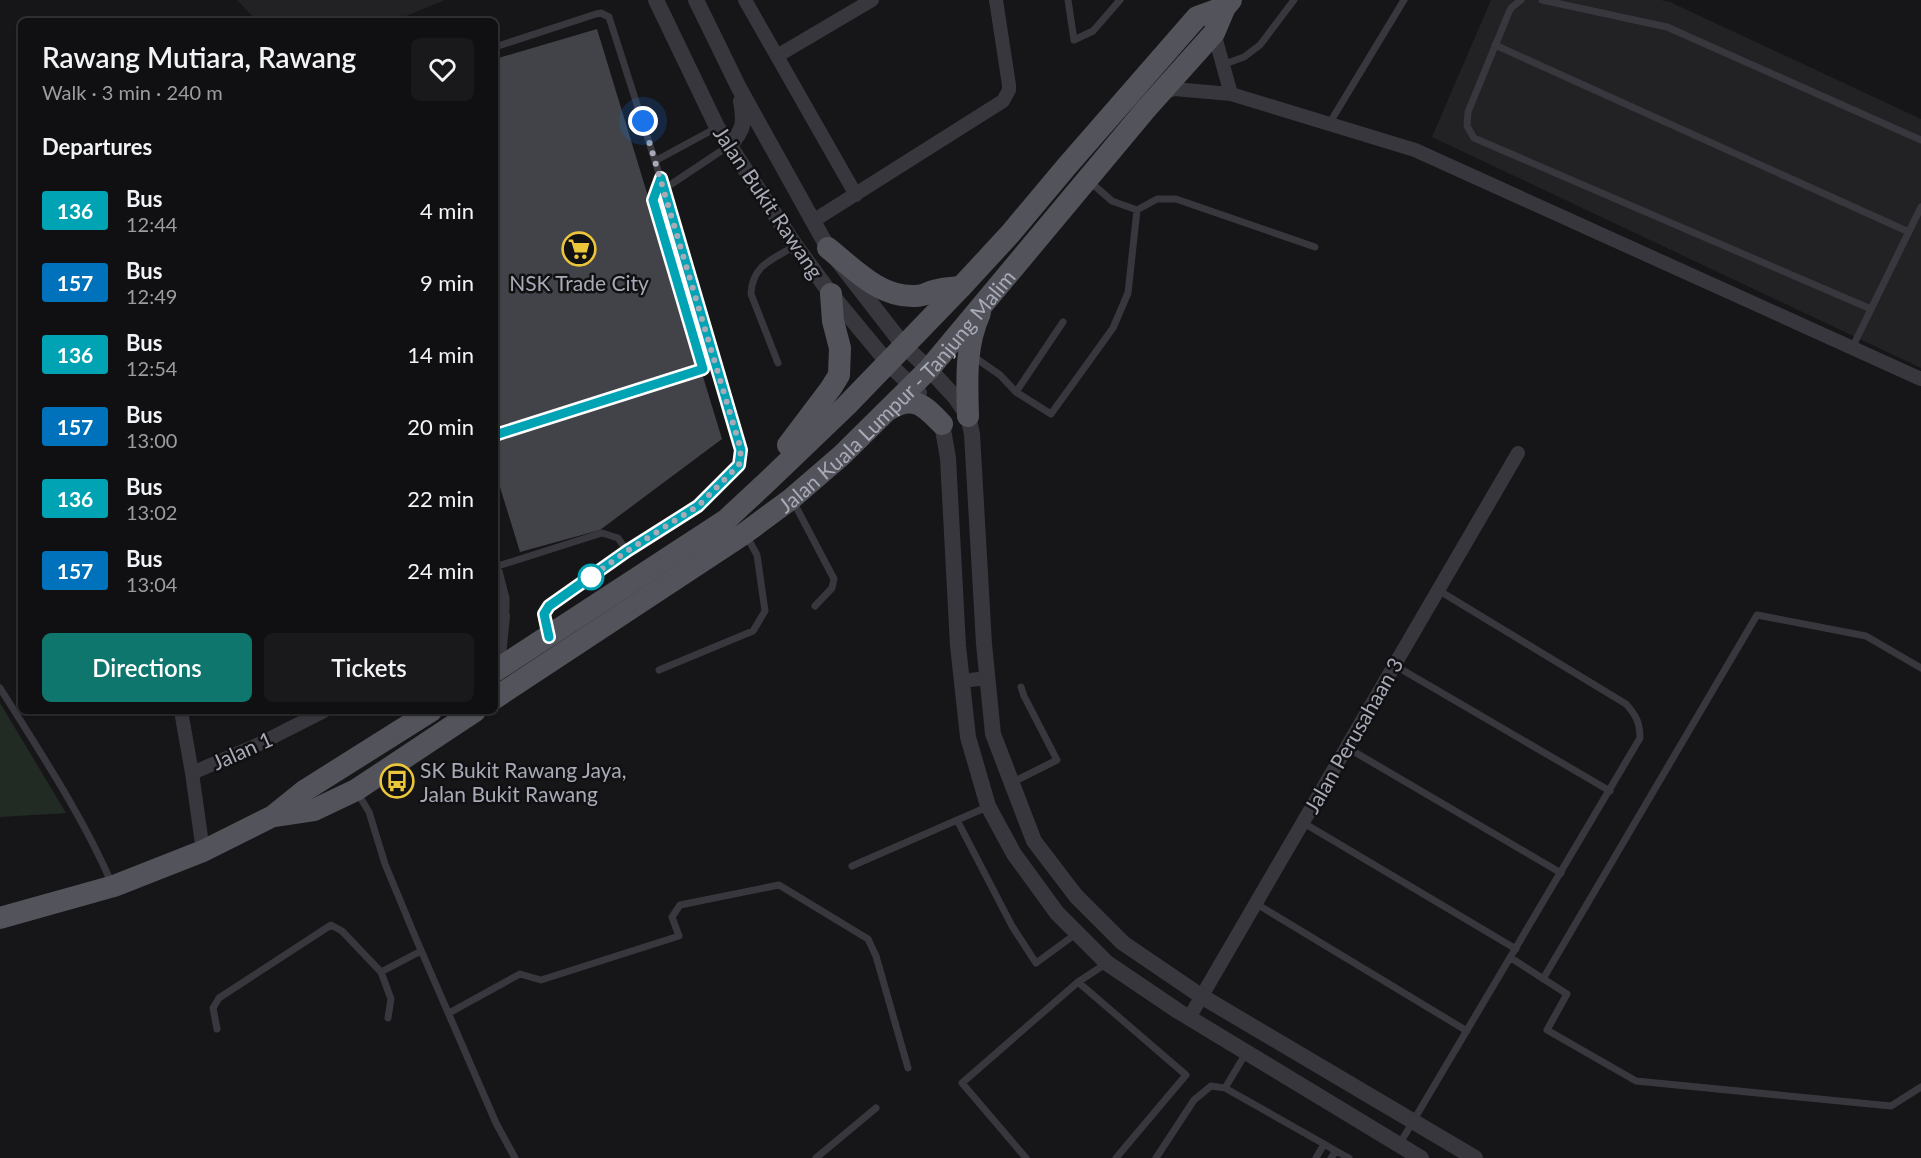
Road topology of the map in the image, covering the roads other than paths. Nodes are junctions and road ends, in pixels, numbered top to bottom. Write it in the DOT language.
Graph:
graph roads {
  1 [pos="656,0"];
  2 [pos="696,0"];
  3 [pos="745,0"];
  4 [pos="872,0"];
  5 [pos="996,0"];
  6 [pos="1068,0"];
  7 [pos="1120,0"];
  8 [pos="1294,0"];
  9 [pos="1404,0"];
  10 [pos="1521,0"];
  11 [pos="1542,0"];
  12 [pos="1228,3"];
  13 [pos="1214,33"];
  14 [pos="1495,45"];
  15 [pos="498,46"];
  16 [pos="777,56"];
  17 [pos="1222,65"];
  18 [pos="739,88"];
  19 [pos="1161,93"];
  20 [pos="1232,94"];
  21 [pos="1329,124"];
  22 [pos="717,127"];
  23 [pos="1921,140"];
  24 [pos="729,145"];
  25 [pos="656,161"];
  26 [pos="661,178"];
  27 [pos="1088,180"];
  28 [pos="664,189"];
  29 [pos="856,195"];
  30 [pos="1921,207"];
  31 [pos="1137,210"];
  32 [pos="813,221"];
  33 [pos="1909,232"];
  34 [pos="795,245"];
  35 [pos="1315,247"];
  36 [pos="828,248"];
  37 [pos="961,287"];
  38 [pos="831,294"];
  39 [pos="985,300"];
  40 [pos="1871,309"];
  41 [pos="1063,322"];
  42 [pos="904,346"];
  43 [pos="1852,348"];
  44 [pos="969,354"];
  45 [pos="778,363"];
  46 [pos="888,363"];
  47 [pos="929,369"];
  48 [pos="1921,378"];
  49 [pos="910,386"];
  50 [pos="1016,392"];
  51 [pos="881,415"];
  52 [pos="968,416"];
  53 [pos="942,424"];
  54 [pos="498,434"];
  55 [pos="1518,453"];
  56 [pos="791,499"];
  57 [pos="726,520"];
  58 [pos="745,533"];
  59 [pos="627,551"];
  60 [pos="498,566"];
  61 [pos="1438,590"];
  62 [pos="498,598"];
  63 [pos="815,606"];
  64 [pos="498,632"];
  65 [pos="549,637"];
  66 [pos="498,658"];
  67 [pos="498,661"];
  68 [pos="1394,665"];
  69 [pos="1921,668"];
  70 [pos="659,670"];
  71 [pos="987,678"];
  72 [pos="962,681"];
  73 [pos="1021,687"];
  74 [pos="0,688"];
  75 [pos="498,696"];
  76 [pos="182,714"];
  77 [pos="318,714"];
  78 [pos="425,714"];
  79 [pos="470,714"];
  80 [pos="1346,747"];
  81 [pos="192,772"];
  82 [pos="1011,783"];
  83 [pos="356,790"];
  84 [pos="1610,790"];
  85 [pos="988,806"];
  86 [pos="273,816"];
  87 [pos="957,820"];
  88 [pos="1302,822"];
  89 [pos="202,851"];
  90 [pos="852,866"];
  91 [pos="1561,873"];
  92 [pos="114,886"];
  93 [pos="1255,903"];
  94 [pos="0,918"];
  95 [pos="1077,933"];
  96 [pos="1516,949"];
  97 [pos="421,951"];
  98 [pos="1511,958"];
  99 [pos="1107,963"];
  100 [pos="381,972"];
  101 [pos="1543,979"];
  102 [pos="1078,982"];
  103 [pos="1201,996"];
  104 [pos="449,1014"];
  105 [pos="388,1018"];
  106 [pos="1189,1018"];
  107 [pos="217,1029"];
  108 [pos="1467,1031"];
  109 [pos="1246,1052"];
  110 [pos="908,1068"];
  111 [pos="1921,1087"];
  112 [pos="1225,1088"];
  113 [pos="876,1108"];
  114 [pos="1413,1122"];
  115 [pos="1324,1144"];
  116 [pos="1399,1145"];
  117 [pos="1336,1150"];
  118 [pos="515,1158"];
  119 [pos="816,1158"];
  120 [pos="1026,1158"];
  121 [pos="1116,1158"];
  122 [pos="1156,1158"];
  123 [pos="1316,1158"];
  124 [pos="1332,1158"];
  125 [pos="1349,1158"];
  126 [pos="1421,1158"];
  127 [pos="1475,1158"];
  1 -- 22 [label="street, Jalan Bukit Rawang"];
  2 -- 18 [label="street, Jalan Bukit Rawang"];
  3 -- 16 [label="street"];
  4 -- 16 [label="street"];
  5 -- 29 [label="street"];
  6 -- 7 [label="lane"];
  8 -- 17 [label="lane"];
  9 -- 21 [label="lane"];
  10 -- 14 [label="lane"];
  11 -- 23 [label="lane"];
  12 -- 13 [label="main road, Jalan Kuala Lumpur - Tanjung Malim"];
  12 -- 37 [label="main road, Jalan Kuala Lumpur - Tanjung Malim"];
  13 -- 17 [label="street"];
  13 -- 19 [label="main road, Jalan Kuala Lumpur - Tanjung Malim"];
  14 -- 33 [label="lane"];
  14 -- 40 [label="lane"];
  15 -- 25 [label="lane"];
  16 -- 29 [label="street"];
  17 -- 20 [label="street"];
  18 -- 24 [label="street"];
  18 -- 32 [label="street, Jalan Bukit Rawang"];
  19 -- 20 [label="street"];
  19 -- 27 [label="main road, Jalan Kuala Lumpur - Tanjung Malim"];
  20 -- 21 [label="street"];
  21 -- 43 [label="street"];
  22 -- 24 [label="street, Jalan Bukit Rawang"];
  22 -- 25 [label="lane"];
  24 -- 28 [label="lane"];
  24 -- 34 [label="street, Jalan Bukit Rawang"];
  25 -- 26 [label="lane"];
  26 -- 28 [label="lane"];
  26 -- 54 [label="lane"];
  27 -- 31 [label="lane"];
  27 -- 39 [label="main road, Jalan Kuala Lumpur - Tanjung Malim"];
  28 -- 59 [label="lane"];
  29 -- 32 [label="street"];
  30 -- 33 [label="lane"];
  31 -- 35 [label="lane"];
  31 -- 50 [label="lane"];
  32 -- 36 [label="street, Jalan Bukit Rawang"];
  33 -- 40 [label="lane"];
  34 -- 38 [label="street, Jalan Bukit Rawang"];
  34 -- 45 [label="lane"];
  36 -- 37 [label="main road"];
  36 -- 42 [label="street, Jalan Bukit Rawang"];
  37 -- 42 [label="main road, Jalan Kuala Lumpur - Tanjung Malim"];
  38 -- 46 [label="street, Jalan Bukit Rawang"];
  38 -- 57 [label="main road"];
  39 -- 44 [label="main road"];
  39 -- 47 [label="main road, Jalan Kuala Lumpur - Tanjung Malim"];
  40 -- 43 [label="lane"];
  41 -- 50 [label="lane"];
  42 -- 46 [label="main road, Jalan Kuala Lumpur - Tanjung Malim"];
  42 -- 47 [label="street, Jalan Bukit Rawang"];
  43 -- 48 [label="street"];
  44 -- 50 [label="lane"];
  44 -- 52 [label="main road"];
  46 -- 49 [label="street, Jalan Bukit Rawang"];
  46 -- 57 [label="main road, Jalan Kuala Lumpur - Tanjung Malim"];
  47 -- 49 [label="main road, Jalan Kuala Lumpur - Tanjung Malim"];
  47 -- 52 [label="street, Jalan Bukit Rawang"];
  49 -- 51 [label="main road, Jalan Kuala Lumpur - Tanjung Malim"];
  49 -- 53 [label="street, Jalan Bukit Rawang"];
  51 -- 53 [label="main road"];
  51 -- 56 [label="main road, Jalan Kuala Lumpur - Tanjung Malim"];
  52 -- 71 [label="street"];
  53 -- 72 [label="street"];
  55 -- 61 [label="street, Jalan Perusahaan 3"];
  56 -- 58 [label="main road, Jalan Kuala Lumpur - Tanjung Malim"];
  56 -- 63 [label="lane"];
  57 -- 65 [label="main road, Jalan Kuala Lumpur - Tanjung Malim"];
  58 -- 70 [label="lane"];
  58 -- 75 [label="main road, Jalan Kuala Lumpur - Tanjung Malim"];
  59 -- 60 [label="lane"];
  59 -- 65 [label="lane"];
  60 -- 66 [label="lane"];
  61 -- 68 [label="street, Jalan Perusahaan 3"];
  61 -- 84 [label="lane"];
  62 -- 64 [label="street"];
  65 -- 67 [label="main road, Jalan Kuala Lumpur - Tanjung Malim"];
  68 -- 80 [label="street, Jalan Perusahaan 3"];
  68 -- 84 [label="lane"];
  69 -- 101 [label="lane"];
  71 -- 72 [label="street"];
  71 -- 82 [label="street"];
  72 -- 85 [label="street"];
  73 -- 82 [label="lane"];
  74 -- 92 [label="lane"];
  76 -- 81 [label="street"];
  77 -- 81 [label="street, Jalan 1"];
  78 -- 86 [label="main road"];
  79 -- 83 [label="main road"];
  80 -- 88 [label="street, Jalan Perusahaan 3"];
  80 -- 91 [label="lane"];
  81 -- 89 [label="street"];
  82 -- 103 [label="street"];
  83 -- 86 [label="main road"];
  83 -- 97 [label="lane"];
  84 -- 91 [label="lane"];
  85 -- 87 [label="lane"];
  85 -- 95 [label="street"];
  86 -- 89 [label="main road"];
  87 -- 90 [label="lane"];
  87 -- 95 [label="lane"];
  88 -- 93 [label="street, Jalan Perusahaan 3"];
  88 -- 96 [label="lane"];
  89 -- 92 [label="main road"];
  91 -- 96 [label="lane"];
  92 -- 94 [label="main road"];
  93 -- 103 [label="street, Jalan Perusahaan 3"];
  93 -- 108 [label="lane"];
  95 -- 99 [label="street"];
  96 -- 98 [label="lane"];
  97 -- 100 [label="lane"];
  97 -- 104 [label="lane"];
  98 -- 101 [label="lane"];
  98 -- 108 [label="lane"];
  99 -- 102 [label="lane"];
  99 -- 106 [label="street"];
  100 -- 105 [label="lane"];
  100 -- 107 [label="lane"];
  101 -- 111 [label="lane"];
  102 -- 120 [label="lane"];
  102 -- 121 [label="lane"];
  103 -- 106 [label="street, Jalan Perusahaan 3"];
  103 -- 114 [label="street"];
  104 -- 110 [label="lane"];
  104 -- 118 [label="lane"];
  106 -- 109 [label="street"];
  108 -- 114 [label="lane"];
  109 -- 112 [label="lane"];
  109 -- 116 [label="street"];
  112 -- 115 [label="lane"];
  112 -- 122 [label="lane"];
  113 -- 119 [label="lane"];
  114 -- 116 [label="lane"];
  114 -- 127 [label="street"];
  115 -- 117 [label="lane"];
  115 -- 123 [label="lane"];
  116 -- 126 [label="street"];
  117 -- 124 [label="lane"];
  117 -- 125 [label="lane"];
}
